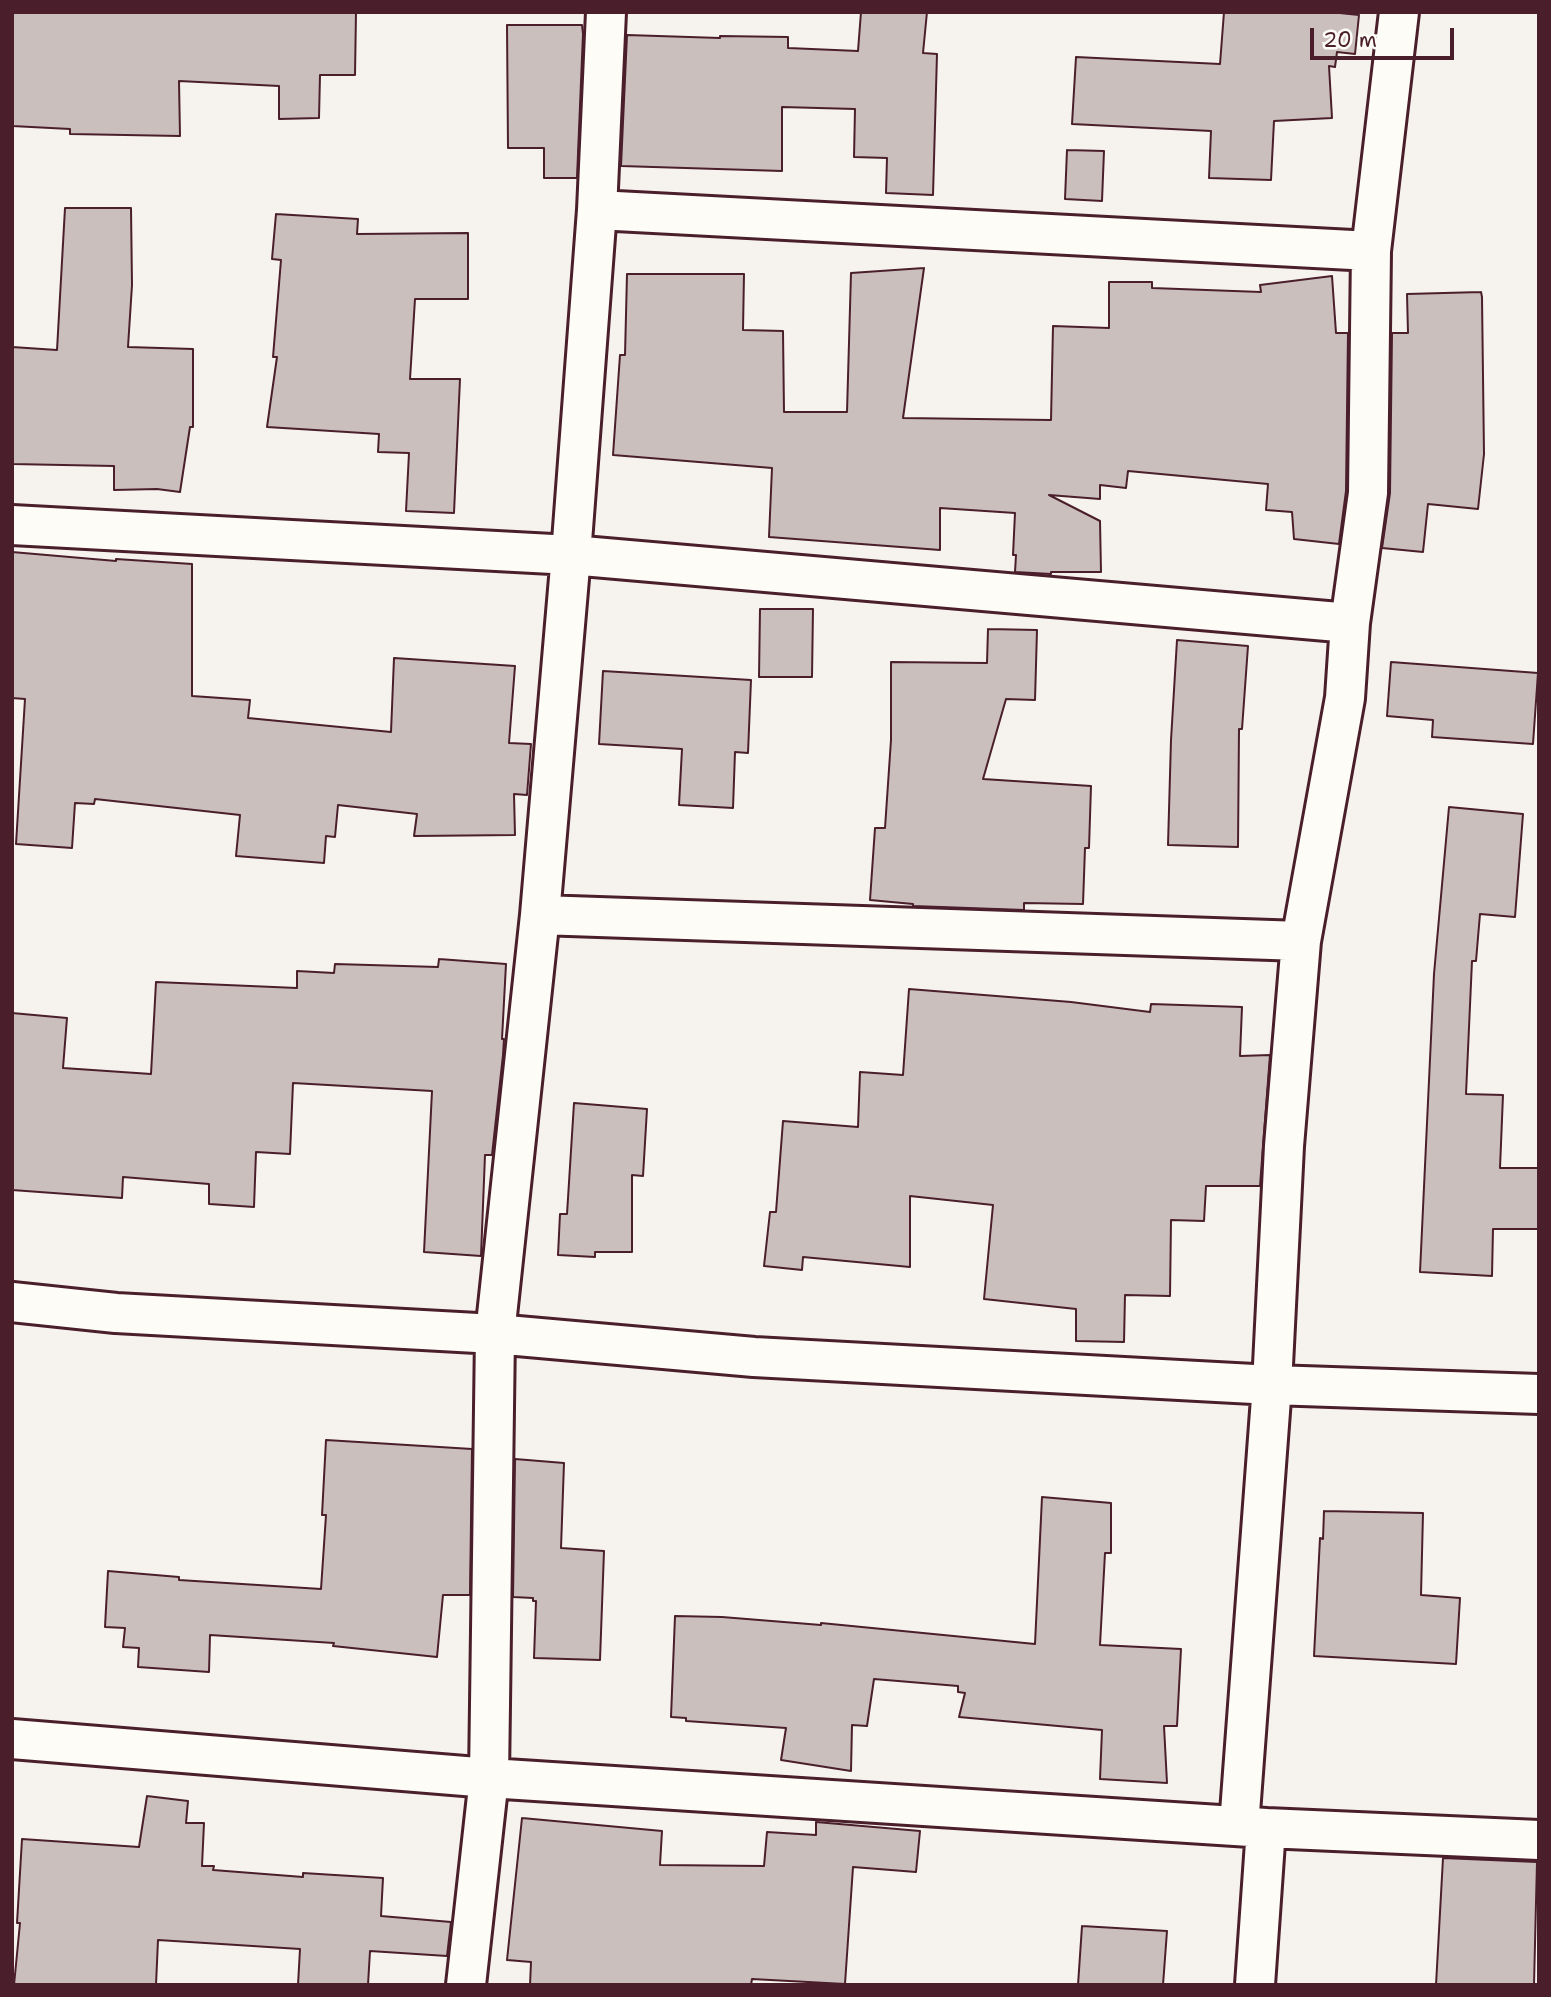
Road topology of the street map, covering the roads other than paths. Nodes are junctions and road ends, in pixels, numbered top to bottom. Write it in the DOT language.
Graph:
graph roads {
  1 [pos="606,12"];
  2 [pos="1399,12"];
  3 [pos="597,210"];
  4 [pos="1371,251"];
  5 [pos="12,525"];
  6 [pos="571,555"];
  7 [pos="1350,623"];
  8 [pos="540,915"];
  9 [pos="1301,941"];
  10 [pos="12,1302"];
  11 [pos="495,1334"];
  12 [pos="1272,1385"];
  13 [pos="1539,1394"];
  14 [pos="12,1739"];
  15 [pos="489,1778"];
  16 [pos="1252,1827"];
  17 [pos="1539,1840"];
  18 [pos="467,1985"];
  19 [pos="1255,1985"];
  1 -- 3 [label="street"];
  2 -- 4 [label="street"];
  3 -- 4 [label="street"];
  3 -- 6 [label="street"];
  4 -- 7 [label="street"];
  5 -- 6 [label="street"];
  6 -- 7 [label="street"];
  6 -- 8 [label="street"];
  7 -- 9 [label="street"];
  8 -- 9 [label="street"];
  8 -- 11 [label="street"];
  9 -- 12 [label="street"];
  10 -- 11 [label="street"];
  11 -- 12 [label="street"];
  11 -- 15 [label="street"];
  12 -- 13 [label="street"];
  12 -- 16 [label="street"];
  14 -- 15 [label="street"];
  15 -- 16 [label="street"];
  15 -- 18 [label="street"];
  16 -- 17 [label="street"];
  16 -- 19 [label="street"];
}
